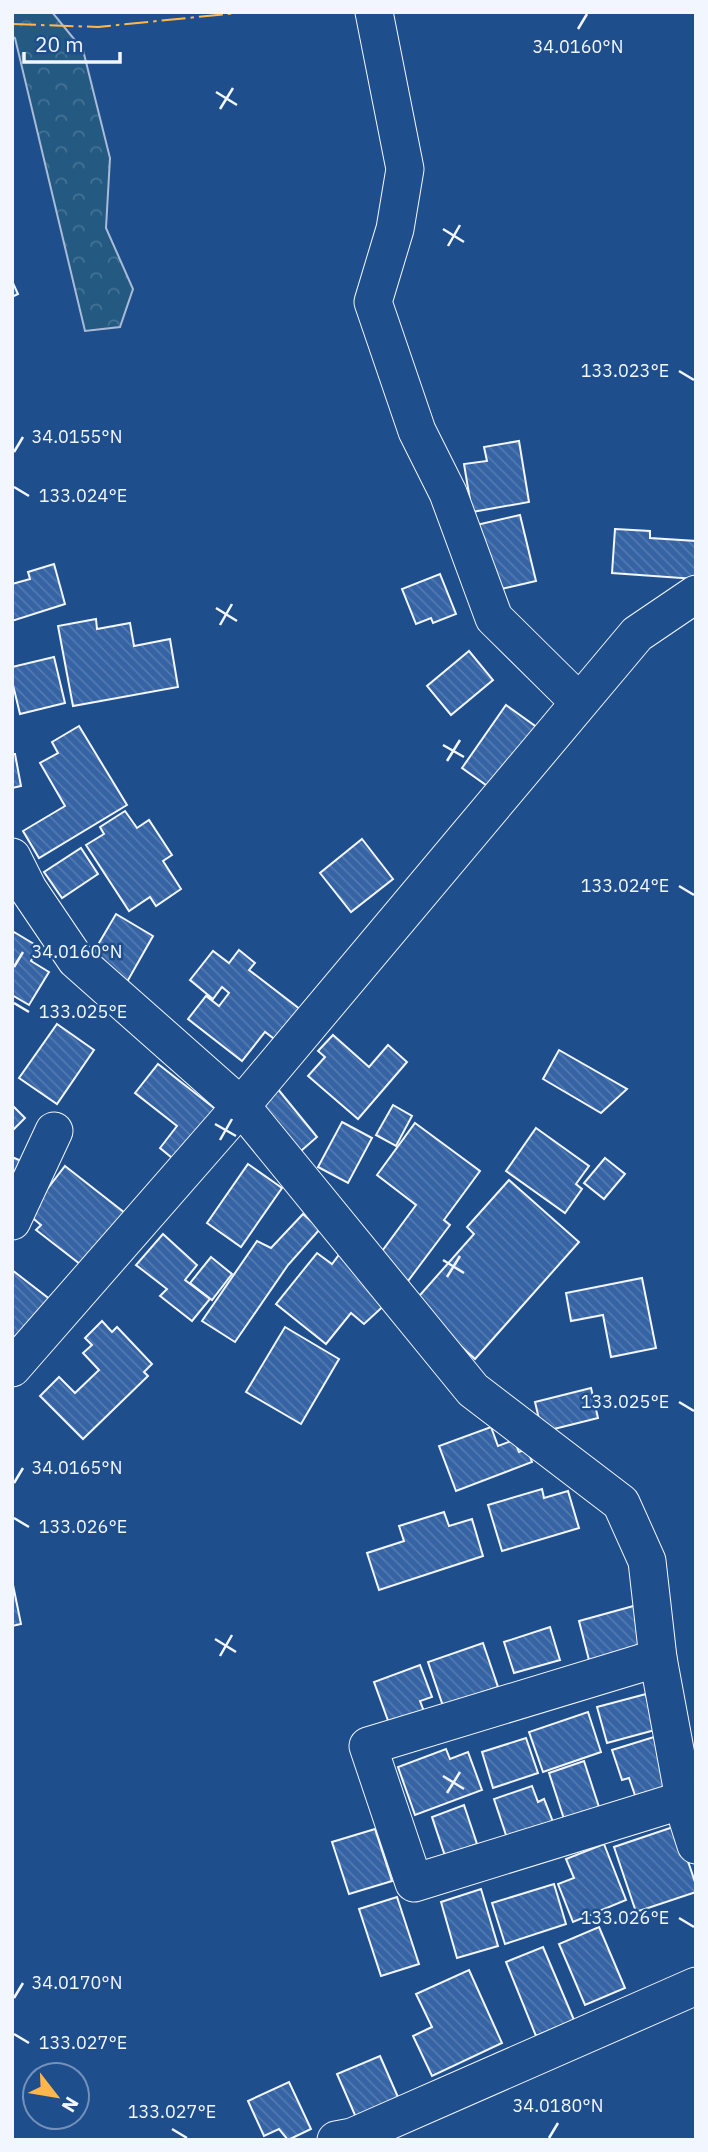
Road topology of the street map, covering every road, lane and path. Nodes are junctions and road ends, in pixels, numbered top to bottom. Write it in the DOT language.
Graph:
graph roads {
  1 [pos="374,12"];
  2 [pos="696,594"];
  3 [pos="579,702"];
  4 [pos="12,857"];
  5 [pos="242,1106"];
  6 [pos="54,1131"];
  7 [pos="12,1221"];
  8 [pos="12,1368"];
  9 [pos="658,1658"];
  10 [pos="685,1799"];
  11 [pos="696,1845"];
  12 [pos="696,1986"];
  13 [pos="337,2140"];
  1 -- 3 [label="street"];
  2 -- 3 [label="street"];
  3 -- 5 [label="street"];
  4 -- 5 [label="street"];
  5 -- 8 [label="street"];
  5 -- 9 [label="street"];
  6 -- 7 [label="street"];
  9 -- 10 [label="street"];
  9 -- 10 [label="street"];
  10 -- 11 [label="street"];
  12 -- 13 [label="street"];
}
